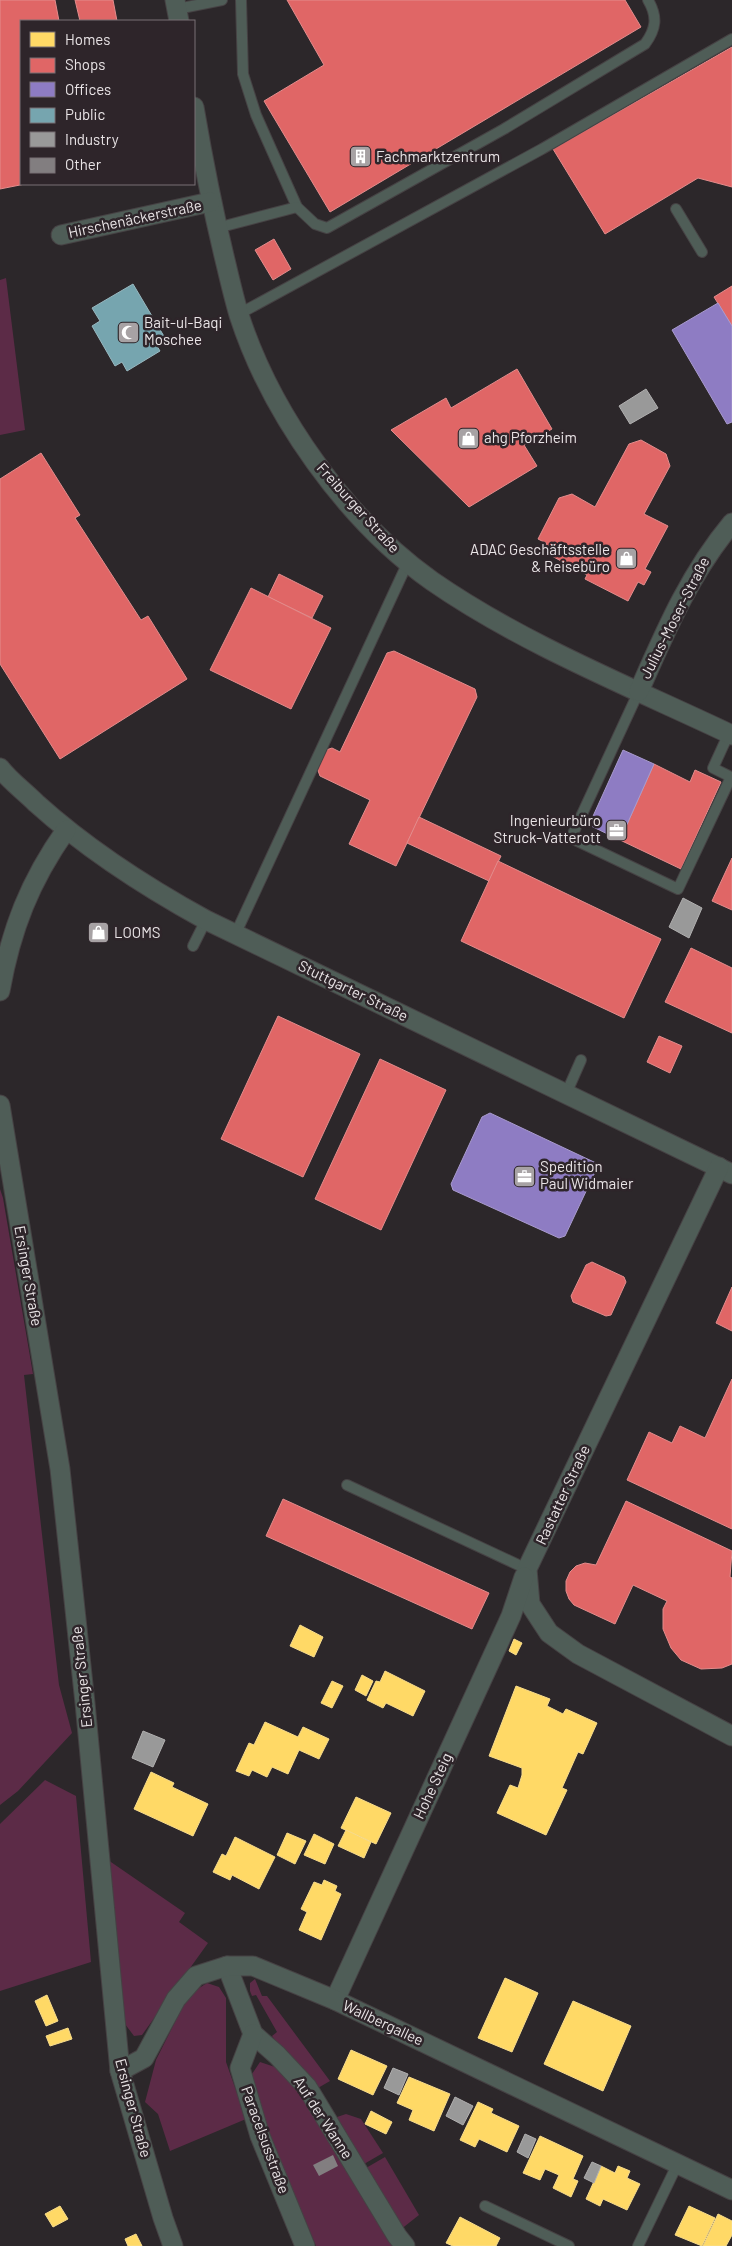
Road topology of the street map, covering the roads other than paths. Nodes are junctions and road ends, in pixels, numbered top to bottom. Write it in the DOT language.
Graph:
graph roads {
  1 [pos="222,0"];
  2 [pos="241,0"];
  3 [pos="648,0"];
  4 [pos="177,10"];
  5 [pos="732,39"];
  6 [pos="195,113"];
  7 [pos="210,202"];
  8 [pos="297,207"];
  9 [pos="676,209"];
  10 [pos="217,228"];
  11 [pos="61,235"];
  12 [pos="702,252"];
  13 [pos="239,314"];
  14 [pos="732,523"];
  15 [pos="408,562"];
  16 [pos="639,691"];
  17 [pos="730,734"];
  18 [pos="0,768"];
  19 [pos="66,830"];
  20 [pos="206,920"];
  21 [pos="235,935"];
  22 [pos="194,946"];
  23 [pos="0,991"];
  24 [pos="581,1060"];
  25 [pos="566,1094"];
  26 [pos="0,1105"];
  27 [pos="4,1153"];
  28 [pos="726,1171"];
  29 [pos="347,1485"];
  30 [pos="527,1570"];
  31 [pos="732,1736"];
  32 [pos="227,1966"];
  33 [pos="335,2000"];
  34 [pos="252,2034"];
  35 [pos="120,2070"];
  36 [pos="678,2163"];
  37 [pos="732,2190"];
  38 [pos="485,2206"];
  39 [pos="173,2246"];
  40 [pos="305,2246"];
  41 [pos="405,2246"];
  42 [pos="569,2246"];
  43 [pos="638,2246"];
  1 -- 4 [label="lane"];
  2 -- 8 [label="lane"];
  3 -- 8 [label="lane"];
  5 -- 13 [label="lane"];
  6 -- 7 [label="street, Freiburger Straße"];
  7 -- 10 [label="street, Freiburger Straße"];
  7 -- 11 [label="street, Hirschenäckerstraße"];
  8 -- 10 [label="lane"];
  9 -- 12 [label="lane"];
  10 -- 13 [label="street, Freiburger Straße"];
  13 -- 15 [label="street, Freiburger Straße"];
  14 -- 16 [label="street, Julius-Moser-Straße"];
  15 -- 16 [label="street, Freiburger Straße"];
  15 -- 21 [label="lane"];
  16 -- 17 [label="street, Freiburger Straße"];
  16 -- 17 [label="lane"];
  18 -- 19 [label="street, Stuttgarter Straße"];
  19 -- 20 [label="street, Stuttgarter Straße"];
  19 -- 23 [label="street"];
  20 -- 21 [label="street, Stuttgarter Straße"];
  20 -- 22 [label="lane"];
  21 -- 25 [label="street, Stuttgarter Straße"];
  24 -- 25 [label="lane"];
  25 -- 28 [label="street, Stuttgarter Straße"];
  26 -- 27 [label="street, Ersinger Straße"];
  27 -- 35 [label="street, Ersinger Straße"];
  28 -- 30 [label="street, Rastatter Straße"];
  29 -- 30 [label="lane"];
  30 -- 31 [label="street"];
  30 -- 33 [label="street, Hohe Steig"];
  32 -- 33 [label="street, Wallbergallee"];
  32 -- 34 [label="street, Auf der Wanne"];
  32 -- 35 [label="street, Wallbergallee"];
  33 -- 36 [label="street, Wallbergallee"];
  34 -- 40 [label="street, Paracelsusstraße"];
  34 -- 41 [label="street, Auf der Wanne"];
  35 -- 39 [label="street, Ersinger Straße"];
  36 -- 37 [label="street, Wallbergallee"];
  36 -- 43 [label="lane"];
  38 -- 42 [label="lane"];
}
